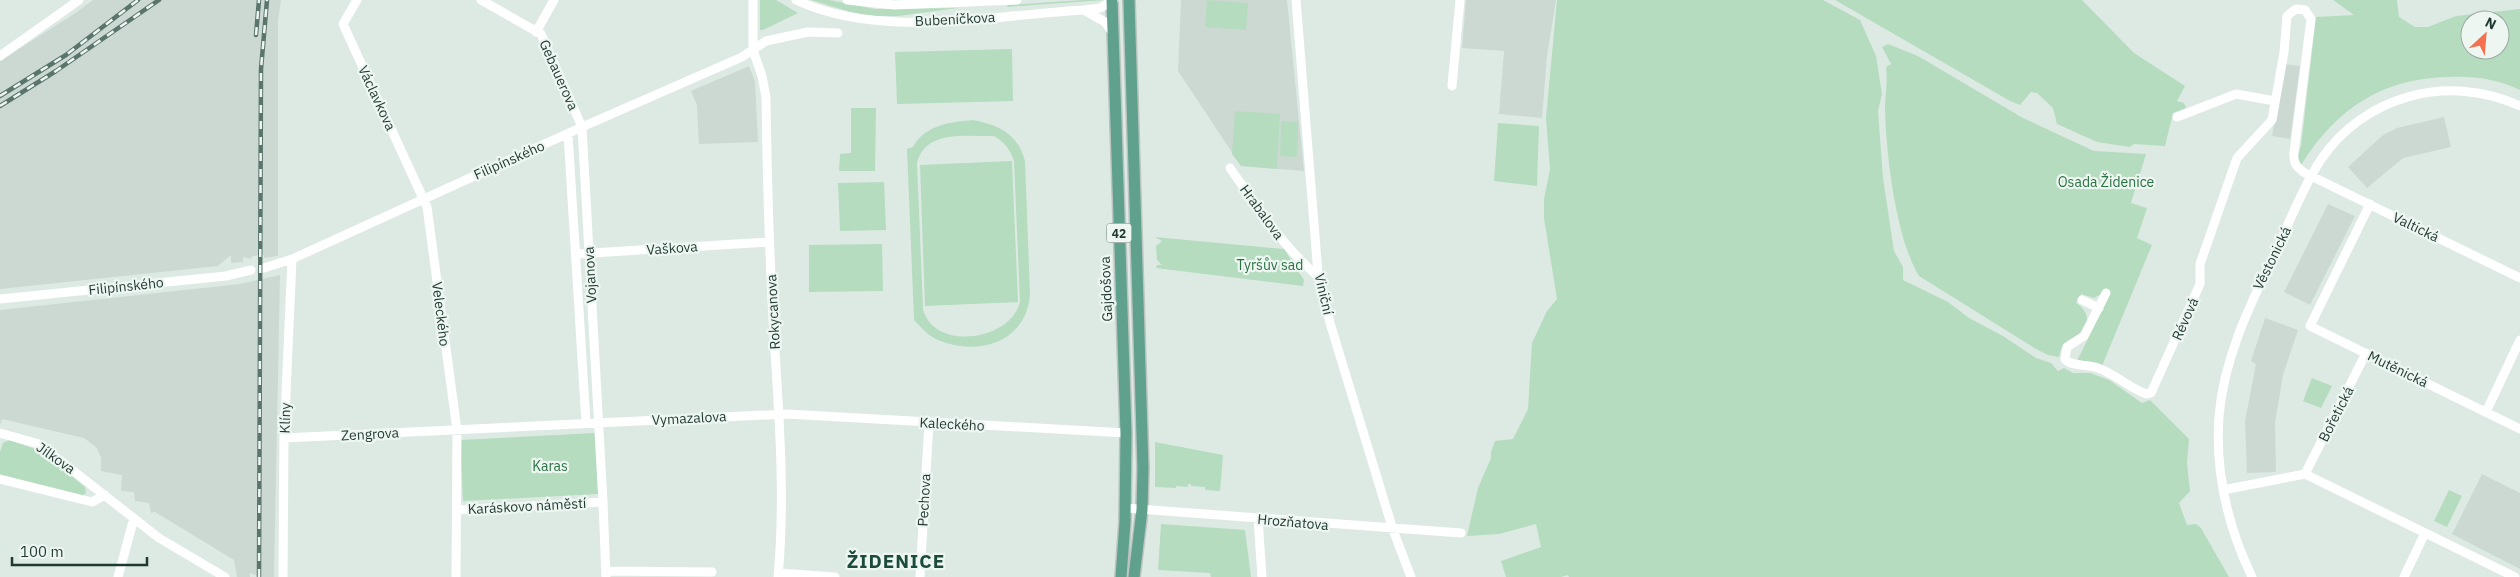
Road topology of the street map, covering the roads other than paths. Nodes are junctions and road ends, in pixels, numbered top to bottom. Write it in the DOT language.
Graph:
graph roads {
  1 [pos="79,0"];
  2 [pos="357,0"];
  3 [pos="482,0"];
  4 [pos="554,0"];
  5 [pos="753,0"];
  6 [pos="796,0"];
  7 [pos="847,0"];
  8 [pos="1017,0"];
  9 [pos="1114,0"];
  10 [pos="1296,0"];
  11 [pos="1460,0"];
  12 [pos="1129,4"];
  13 [pos="1084,10"];
  14 [pos="536,32"];
  15 [pos="1112,32"];
  16 [pos="838,33"];
  17 [pos="753,50"];
  18 [pos="0,56"];
  19 [pos="1452,86"];
  20 [pos="2275,100"];
  21 [pos="2520,106"];
  22 [pos="2177,117"];
  23 [pos="582,127"];
  24 [pos="568,134"];
  25 [pos="1230,168"];
  26 [pos="2312,176"];
  27 [pos="423,198"];
  28 [pos="2370,204"];
  29 [pos="769,242"];
  30 [pos="589,253"];
  31 [pos="576,254"];
  32 [pos="292,258"];
  33 [pos="264,268"];
  34 [pos="251,270"];
  35 [pos="1318,274"];
  36 [pos="2520,278"];
  37 [pos="2106,293"];
  38 [pos="0,299"];
  39 [pos="2082,300"];
  40 [pos="2099,308"];
  41 [pos="2520,340"];
  42 [pos="2366,353"];
  43 [pos="2486,412"];
  44 [pos="779,414"];
  45 [pos="929,422"];
  46 [pos="586,423"];
  47 [pos="599,423"];
  48 [pos="2520,429"];
  49 [pos="457,430"];
  50 [pos="1126,433"];
  51 [pos="1,436"];
  52 [pos="284,438"];
  53 [pos="2305,474"];
  54 [pos="0,479"];
  55 [pos="2223,490"];
  56 [pos="105,495"];
  57 [pos="603,502"];
  58 [pos="1125,508"];
  59 [pos="457,510"];
  60 [pos="1142,510"];
  61 [pos="134,518"];
  62 [pos="1258,519"];
  63 [pos="1393,530"];
  64 [pos="1461,534"];
  65 [pos="2426,534"];
  66 [pos="712,572"];
  67 [pos="607,574"];
  68 [pos="779,575"];
  69 [pos="118,577"];
  70 [pos="225,577"];
  71 [pos="284,577"];
  72 [pos="456,577"];
  73 [pos="835,577"];
  74 [pos="920,577"];
  75 [pos="1121,577"];
  76 [pos="1134,577"];
  77 [pos="1262,577"];
  78 [pos="1411,577"];
  79 [pos="2252,577"];
  80 [pos="2404,577"];
  81 [pos="2515,577"];
  1 -- 18 [label="street"];
  2 -- 27 [label="street, Václavkova"];
  3 -- 14 [label="street"];
  4 -- 14 [label="street, Gebauerova"];
  5 -- 17 [label="street"];
  6 -- 13 [label="street, Bubeníčkova"];
  7 -- 8 [label="street, Bubeníčkova"];
  9 -- 12 [label="street"];
  9 -- 13 [label="street, Bubeníčkova"];
  9 -- 15 [label="main road, Gajdošova / 42"];
  10 -- 35 [label="street, Viniční"];
  11 -- 19 [label="street"];
  12 -- 60 [label="main road, 42"];
  13 -- 15 [label="street"];
  14 -- 23 [label="street, Gebauerova"];
  15 -- 50 [label="main road, Gajdošova / 42"];
  16 -- 17 [label="street"];
  17 -- 23 [label="street, Filipínského"];
  17 -- 29 [label="street, Rokycanova"];
  20 -- 22 [label="street"];
  20 -- 26 [label="street, Révová"];
  20 -- 40 [label="street, Révová"];
  21 -- 26 [label="street, Věstonická"];
  23 -- 24 [label="street, Filipínského"];
  23 -- 30 [label="street, Vojanova"];
  24 -- 27 [label="street, Filipínského"];
  24 -- 31 [label="street, Vojanova"];
  25 -- 35 [label="street, Hrabalova"];
  26 -- 28 [label="street, Valtická"];
  26 -- 55 [label="street, Věstonická"];
  27 -- 32 [label="street, Filipínského"];
  27 -- 49 [label="street, Veleckého"];
  28 -- 36 [label="street, Valtická"];
  28 -- 42 [label="street, Mutěnická"];
  29 -- 30 [label="street, Vaškova"];
  29 -- 44 [label="street, Rokycanova"];
  30 -- 31 [label="street, Vaškova"];
  30 -- 47 [label="street, Vojanova"];
  31 -- 46 [label="street, Vojanova"];
  32 -- 33 [label="street, Filipínského"];
  32 -- 52 [label="street, Klíny"];
  34 -- 38 [label="street, Filipínského"];
  35 -- 63 [label="street, Viniční"];
  37 -- 40 [label="street, Révová"];
  39 -- 40 [label="street"];
  41 -- 43 [label="street"];
  42 -- 43 [label="street, Mutěnická"];
  42 -- 53 [label="street, Bořetická"];
  43 -- 48 [label="street, Mutěnická"];
  44 -- 45 [label="street, Kaleckého"];
  44 -- 47 [label="street, Vymazalova"];
  44 -- 68 [label="street, Rokycanova"];
  45 -- 50 [label="street, Kaleckého"];
  45 -- 74 [label="street, Pechova"];
  46 -- 47 [label="street"];
  46 -- 49 [label="street"];
  47 -- 57 [label="street, Karáskovo náměstí"];
  49 -- 52 [label="street, Zengrova"];
  49 -- 59 [label="street, Karáskovo náměstí"];
  50 -- 58 [label="main road, Gajdošova / 42"];
  51 -- 56 [label="street, Jílkova"];
  52 -- 71 [label="street, Klíny"];
  53 -- 55 [label="street"];
  53 -- 65 [label="street"];
  54 -- 56 [label="street, Jílkova"];
  55 -- 79 [label="street, Věstonická"];
  56 -- 61 [label="street, Jílkova"];
  57 -- 59 [label="street, Karáskovo náměstí"];
  57 -- 67 [label="street"];
  58 -- 60 [label="street, Hrozňatova"];
  58 -- 75 [label="main road, Gajdošova / 42"];
  59 -- 72 [label="street"];
  60 -- 62 [label="street, Hrozňatova"];
  60 -- 76 [label="main road, 42"];
  61 -- 69 [label="street"];
  61 -- 70 [label="street, Jílkova"];
  62 -- 63 [label="street, Hrozňatova"];
  62 -- 77 [label="street"];
  63 -- 64 [label="street, Hrozňatova"];
  63 -- 78 [label="street, Viniční"];
  65 -- 80 [label="street"];
  65 -- 81 [label="street"];
  66 -- 67 [label="street"];
  68 -- 73 [label="street"];
}
